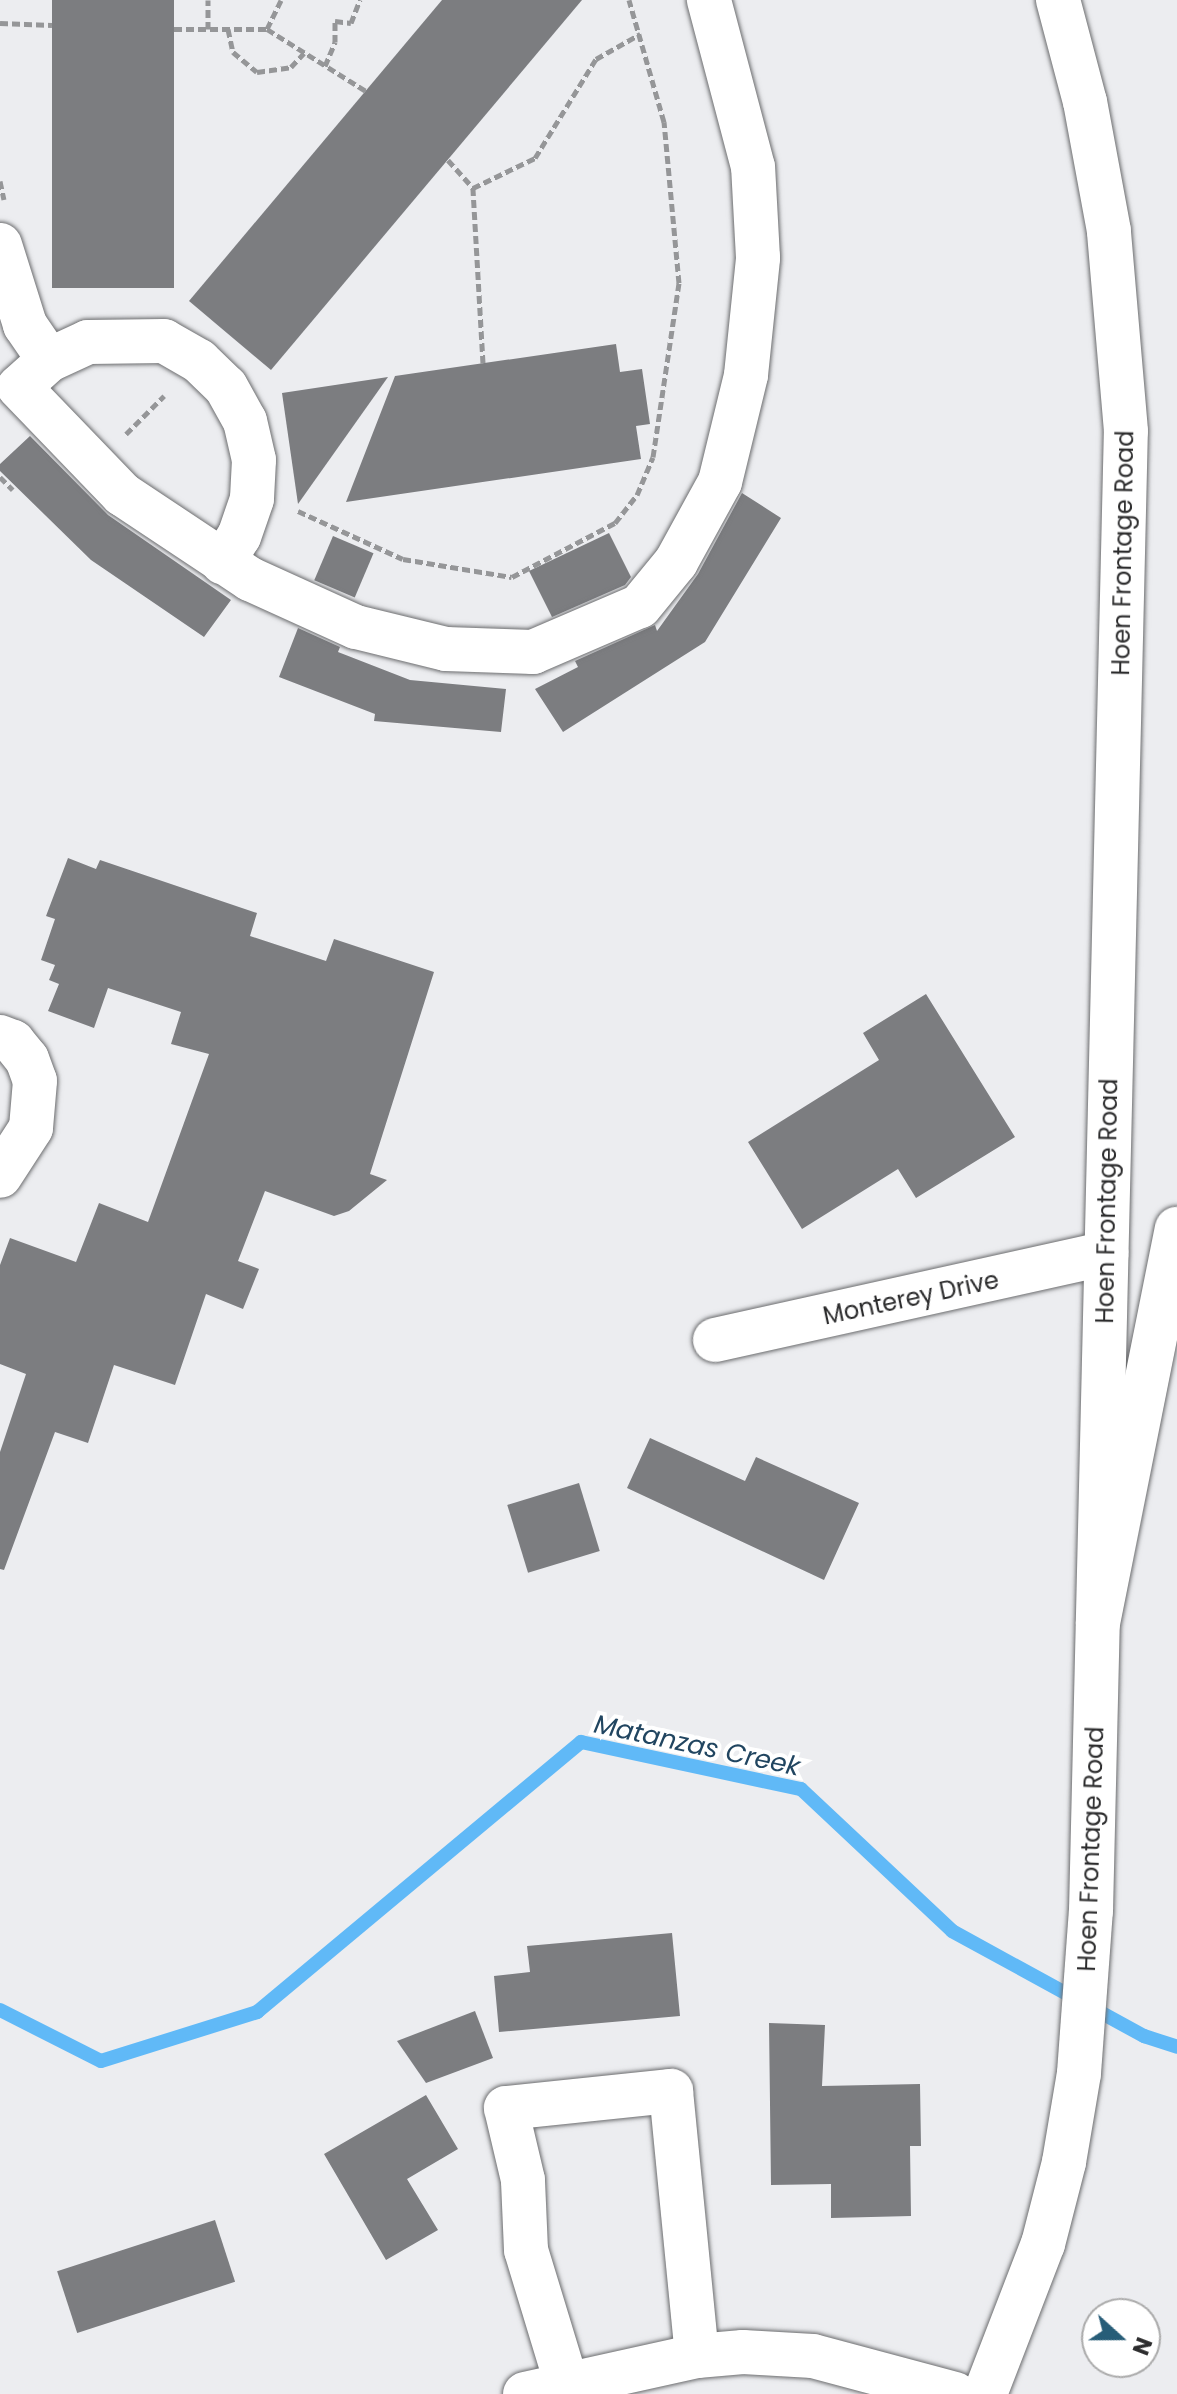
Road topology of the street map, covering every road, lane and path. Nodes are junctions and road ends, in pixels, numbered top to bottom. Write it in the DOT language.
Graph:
graph roads {
  1 [pos="208,0"];
  2 [pos="281,0"];
  3 [pos="360,0"];
  4 [pos="629,0"];
  5 [pos="709,0"];
  6 [pos="1058,0"];
  7 [pos="0,23"];
  8 [pos="52,25"];
  9 [pos="174,29"];
  10 [pos="208,29"];
  11 [pos="228,29"];
  12 [pos="267,29"];
  13 [pos="640,34"];
  14 [pos="304,53"];
  15 [pos="325,66"];
  16 [pos="366,91"];
  17 [pos="448,160"];
  18 [pos="0,181"];
  19 [pos="473,188"];
  20 [pos="4,229"];
  21 [pos="49,360"];
  22 [pos="483,363"];
  23 [pos="0,477"];
  24 [pos="13,490"];
  25 [pos="282,503"];
  26 [pos="223,562"];
  27 [pos="0,1037"];
  28 [pos="0,1176"];
  29 [pos="1177,1229"];
  30 [pos="1106,1253"];
  31 [pos="715,1340"];
  32 [pos="1098,1623"];
  33 [pos="697,2356"];
  34 [pos="567,2385"];
  35 [pos="525,2394"];
  36 [pos="955,2394"];
  37 [pos="985,2394"];
  1 -- 10 [label="path"];
  2 -- 12 [label="path"];
  3 -- 15 [label="path"];
  4 -- 13 [label="path"];
  5 -- 26 [label="main road"];
  6 -- 30 [label="main road, Hoen Frontage Road"];
  7 -- 8 [label="path"];
  9 -- 10 [label="path"];
  10 -- 11 [label="path"];
  11 -- 12 [label="path"];
  11 -- 14 [label="path"];
  12 -- 14 [label="path"];
  13 -- 19 [label="path"];
  13 -- 25 [label="path"];
  14 -- 15 [label="path"];
  15 -- 16 [label="path"];
  17 -- 19 [label="path"];
  18 -- 20 [label="path"];
  19 -- 22 [label="path"];
  20 -- 21 [label="main road"];
  21 -- 26 [label="main road"];
  21 -- 26 [label="main road"];
  23 -- 24 [label="path"];
  27 -- 28 [label="main road"];
  29 -- 32 [label="main road"];
  30 -- 31 [label="main road, Monterey Drive"];
  30 -- 32 [label="main road, Hoen Frontage Road"];
  32 -- 37 [label="main road, Hoen Frontage Road"];
  33 -- 34 [label="main road"];
  33 -- 34 [label="main road"];
  33 -- 36 [label="main road"];
  34 -- 35 [label="main road"];
}
